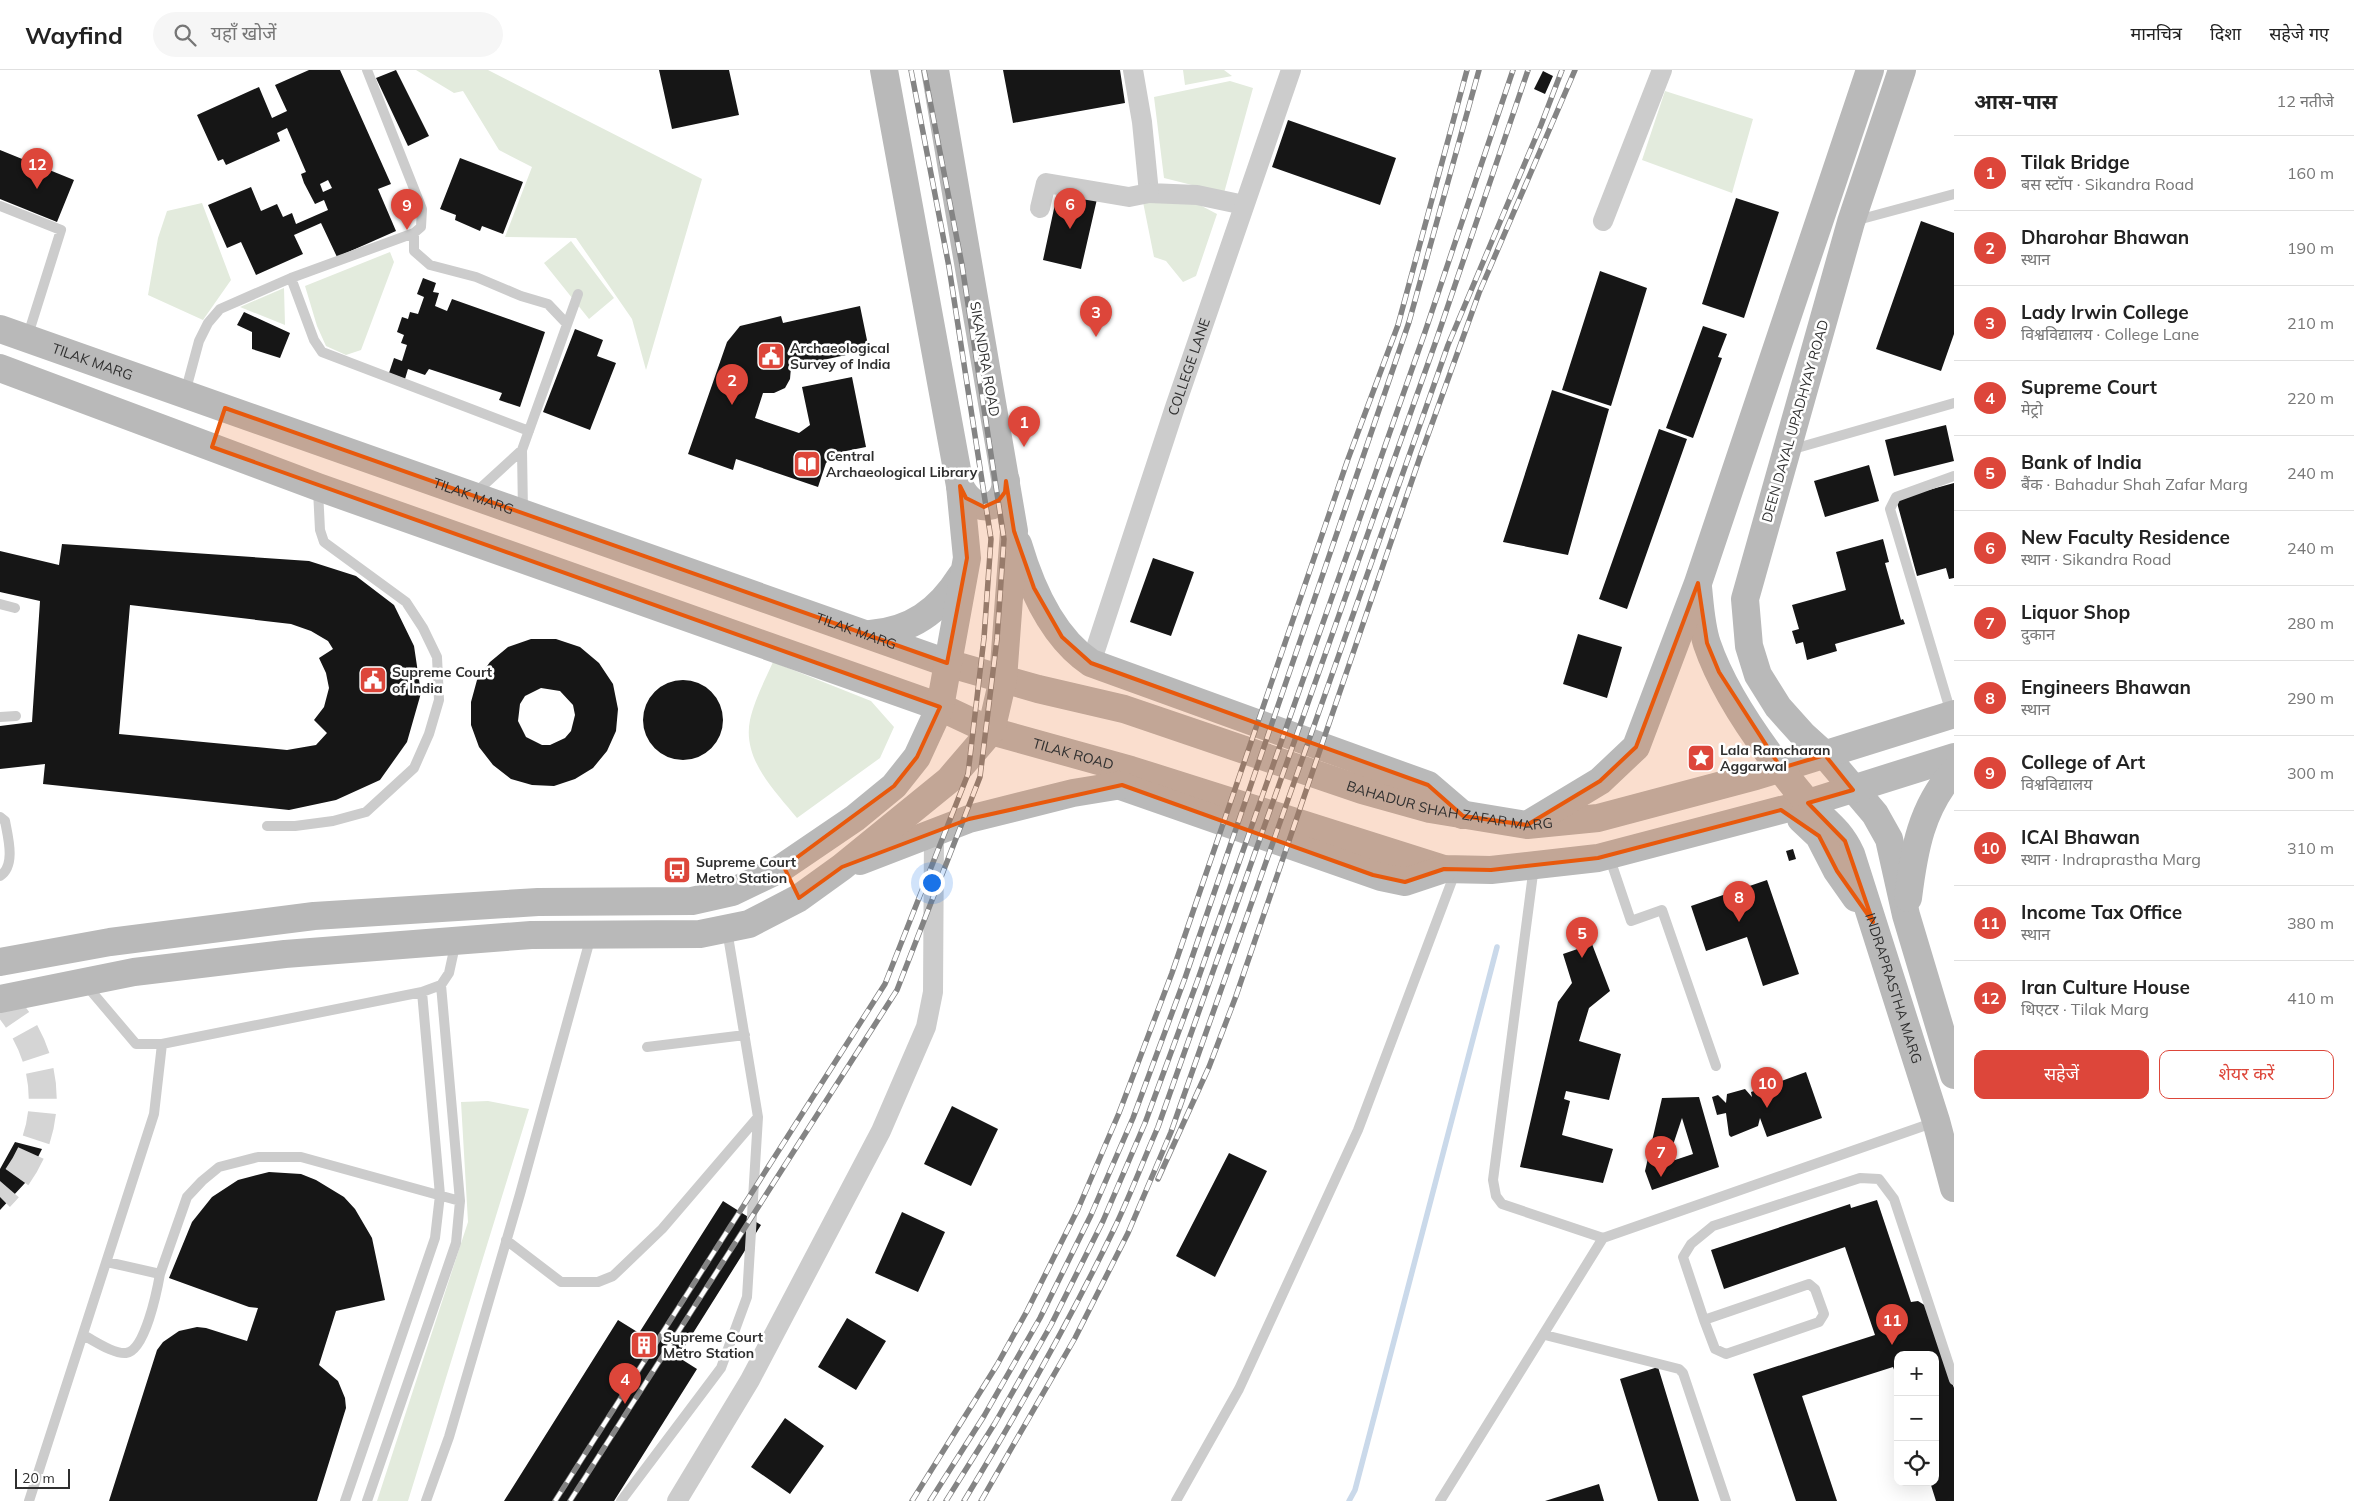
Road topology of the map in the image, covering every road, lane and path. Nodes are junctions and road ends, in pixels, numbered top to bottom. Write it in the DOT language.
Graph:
graph roads {
  1 [pos="367,70"];
  2 [pos="884,70"];
  3 [pos="935,70"];
  4 [pos="1133,70"];
  5 [pos="1291,70"];
  6 [pos="1662,70"];
  7 [pos="1870,70"];
  8 [pos="1902,70"];
  9 [pos="1149,193"];
  10 [pos="1954,194"];
  11 [pos="1244,205"];
  12 [pos="0,206"];
  13 [pos="1040,208"];
  14 [pos="1603,221"];
  15 [pos="1851,222"];
  16 [pos="414,233"];
  17 [pos="291,278"];
  18 [pos="578,294"];
  19 [pos="567,324"];
  20 [pos="0,329"];
  21 [pos="27,338"];
  22 [pos="0,368"];
  23 [pos="185,394"];
  24 [pos="1954,402"];
  25 [pos="225,408"];
  26 [pos="529,431"];
  27 [pos="212,448"];
  28 [pos="522,450"];
  29 [pos="1786,451"];
  30 [pos="1954,476"];
  31 [pos="1006,481"];
  32 [pos="960,486"];
  33 [pos="318,487"];
  34 [pos="473,496"];
  35 [pos="523,513"];
  36 [pos="1014,531"];
  37 [pos="965,570"];
  38 [pos="1698,584"];
  39 [pos="0,604"];
  40 [pos="15,608"];
  41 [pos="870,634"];
  42 [pos="947,663"];
  43 [pos="1091,663"];
  44 [pos="1003,679"];
  45 [pos="1134,680"];
  46 [pos="940,707"];
  47 [pos="1124,709"];
  48 [pos="1953,714"];
  49 [pos="16,716"];
  50 [pos="0,717"];
  51 [pos="985,738"];
  52 [pos="1825,755"];
  53 [pos="1954,758"];
  54 [pos="1781,768"];
  55 [pos="1954,771"];
  56 [pos="1122,785"];
  57 [pos="1853,790"];
  58 [pos="1808,803"];
  59 [pos="1781,810"];
  60 [pos="1463,816"];
  61 [pos="0,817"];
  62 [pos="1527,825"];
  63 [pos="267,826"];
  64 [pos="934,833"];
  65 [pos="5,844"];
  66 [pos="1608,855"];
  67 [pos="1534,865"];
  68 [pos="784,867"];
  69 [pos="842,867"];
  70 [pos="1450,869"];
  71 [pos="0,876"];
  72 [pos="799,898"];
  73 [pos="1906,915"];
  74 [pos="1873,922"];
  75 [pos="727,928"];
  76 [pos="591,935"];
  77 [pos="457,940"];
  78 [pos="0,962"];
  79 [pos="84,982"];
  80 [pos="442,985"];
  81 [pos="422,992"];
  82 [pos="0,999"];
  83 [pos="1948,1029"];
  84 [pos="746,1035"];
  85 [pos="162,1044"];
  86 [pos="647,1047"];
  87 [pos="1716,1066"];
  88 [pos="1954,1075"];
  89 [pos="758,1117"];
  90 [pos="1936,1121"];
  91 [pos="1954,1188"];
  92 [pos="440,1195"];
  93 [pos="460,1201"];
  94 [pos="1603,1238"];
  95 [pos="506,1240"];
  96 [pos="107,1262"];
  97 [pos="160,1274"];
  98 [pos="1704,1320"];
  99 [pos="83,1335"];
  100 [pos="1544,1335"];
  101 [pos="1954,1380"];
  102 [pos="29,1501"];
  103 [pos="345,1501"];
  104 [pos="367,1501"];
  105 [pos="426,1501"];
  106 [pos="621,1501"];
  107 [pos="677,1501"];
  108 [pos="1176,1501"];
  109 [pos="1440,1501"];
  110 [pos="1726,1501"];
  1 -- 16 [label="lane"];
  2 -- 32 [label="main road"];
  3 -- 31 [label="main road, SIKANDRA ROAD"];
  4 -- 9 [label="street"];
  5 -- 11 [label="street, COLLEGE LANE"];
  6 -- 14 [label="street"];
  7 -- 38 [label="main road"];
  8 -- 15 [label="main road, DEEN DAYAL UPADHYAY ROAD"];
  9 -- 11 [label="street"];
  9 -- 13 [label="street"];
  10 -- 15 [label="lane"];
  11 -- 43 [label="street, COLLEGE LANE"];
  12 -- 21 [label="lane"];
  15 -- 29 [label="main road, DEEN DAYAL UPADHYAY ROAD"];
  16 -- 17 [label="lane"];
  16 -- 19 [label="lane"];
  17 -- 23 [label="lane"];
  17 -- 26 [label="lane"];
  18 -- 19 [label="lane"];
  19 -- 26 [label="lane"];
  20 -- 21 [label="main road, TILAK MARG"];
  21 -- 23 [label="main road, TILAK MARG"];
  22 -- 27 [label="main road"];
  23 -- 25 [label="main road, TILAK MARG"];
  24 -- 29 [label="lane"];
  25 -- 27 [label="main road"];
  25 -- 34 [label="main road, TILAK MARG"];
  26 -- 28 [label="lane"];
  27 -- 33 [label="main road"];
  28 -- 34 [label="lane"];
  28 -- 35 [label="lane"];
  29 -- 52 [label="main road, DEEN DAYAL UPADHYAY ROAD"];
  30 -- 48 [label="lane"];
  31 -- 32 [label="main road"];
  31 -- 36 [label="main road, SIKANDRA ROAD"];
  32 -- 37 [label="main road"];
  33 -- 46 [label="main road"];
  33 -- 63 [label="lane"];
  34 -- 35 [label="main road, TILAK MARG"];
  35 -- 41 [label="main road, TILAK MARG"];
  36 -- 43 [label="main road"];
  36 -- 44 [label="main road, SIKANDRA ROAD"];
  37 -- 41 [label="main road"];
  37 -- 42 [label="main road"];
  38 -- 54 [label="main road, INDRAPRASTHA MARG"];
  38 -- 62 [label="main road"];
  39 -- 40 [label="lane"];
  41 -- 42 [label="main road, TILAK MARG"];
  42 -- 44 [label="main road, TILAK MARG"];
  42 -- 46 [label="main road"];
  43 -- 45 [label="main road"];
  44 -- 47 [label="main road"];
  44 -- 51 [label="main road, SIKANDRA ROAD"];
  45 -- 47 [label="main road"];
  45 -- 60 [label="main road"];
  46 -- 51 [label="main road"];
  46 -- 68 [label="main road"];
  47 -- 60 [label="main road, BAHADUR SHAH ZAFAR MARG"];
  48 -- 52 [label="main road"];
  49 -- 50 [label="lane"];
  51 -- 56 [label="main road"];
  51 -- 69 [label="main road"];
  51 -- 70 [label="main road, TILAK ROAD"];
  52 -- 54 [label="main road, BAHADUR SHAH ZAFAR MARG"];
  52 -- 57 [label="main road, DEEN DAYAL UPADHYAY ROAD"];
  53 -- 57 [label="main road"];
  54 -- 58 [label="main road, INDRAPRASTHA MARG"];
  54 -- 62 [label="main road, BAHADUR SHAH ZAFAR MARG"];
  55 -- 73 [label="main road"];
  56 -- 64 [label="main road"];
  56 -- 70 [label="main road"];
  57 -- 58 [label="main road"];
  57 -- 73 [label="main road"];
  58 -- 59 [label="main road"];
  58 -- 74 [label="main road, INDRAPRASTHA MARG"];
  59 -- 66 [label="main road"];
  59 -- 74 [label="main road"];
  60 -- 62 [label="main road, BAHADUR SHAH ZAFAR MARG"];
  61 -- 65 [label="lane"];
  64 -- 69 [label="main road"];
  64 -- 107 [label="street"];
  65 -- 71 [label="lane"];
  66 -- 67 [label="main road"];
  66 -- 87 [label="lane"];
  67 -- 70 [label="main road"];
  67 -- 94 [label="lane"];
  68 -- 72 [label="main road"];
  68 -- 78 [label="main road"];
  69 -- 72 [label="main road"];
  70 -- 108 [label="lane"];
  72 -- 75 [label="main road"];
  73 -- 83 [label="main road"];
  74 -- 90 [label="main road, INDRAPRASTHA MARG"];
  75 -- 76 [label="main road"];
  75 -- 84 [label="lane"];
  76 -- 77 [label="main road"];
  76 -- 95 [label="lane"];
  77 -- 79 [label="main road"];
  77 -- 80 [label="lane"];
  79 -- 82 [label="main road"];
  79 -- 85 [label="lane"];
  80 -- 81 [label="lane"];
  80 -- 93 [label="lane"];
  81 -- 85 [label="lane"];
  81 -- 92 [label="lane"];
  83 -- 88 [label="main road"];
  84 -- 86 [label="lane"];
  84 -- 89 [label="lane"];
  85 -- 96 [label="lane"];
  89 -- 95 [label="lane"];
  89 -- 106 [label="lane"];
  90 -- 91 [label="main road, INDRAPRASTHA MARG"];
  90 -- 94 [label="lane"];
  92 -- 93 [label="lane"];
  92 -- 97 [label="lane"];
  92 -- 103 [label="lane"];
  93 -- 104 [label="lane"];
  94 -- 100 [label="lane"];
  95 -- 105 [label="lane"];
  96 -- 97 [label="lane"];
  96 -- 99 [label="lane"];
  97 -- 99 [label="lane"];
  98 -- 98 [label="lane"];
  98 -- 101 [label="lane"];
  99 -- 102 [label="lane"];
  100 -- 109 [label="lane"];
  100 -- 110 [label="lane"];
}
